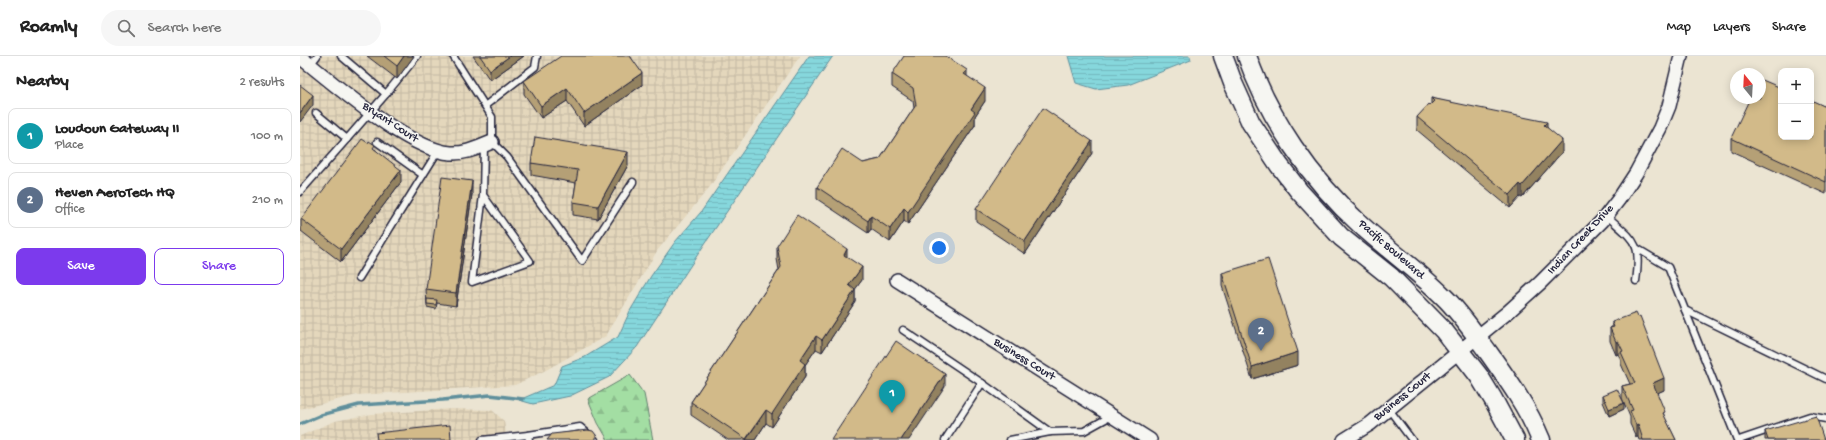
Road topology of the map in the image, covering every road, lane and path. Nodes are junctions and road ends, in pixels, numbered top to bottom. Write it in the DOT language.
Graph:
graph roads {
  1 [pos="341,56"];
  2 [pos="417,56"];
  3 [pos="453,56"];
  4 [pos="537,56"];
  5 [pos="1681,56"];
  6 [pos="309,59"];
  7 [pos="1238,59"];
  8 [pos="386,94"];
  9 [pos="486,105"];
  10 [pos="371,112"];
  11 [pos="316,113"];
  12 [pos="347,139"];
  13 [pos="377,142"];
  14 [pos="488,144"];
  15 [pos="438,151"];
  16 [pos="423,175"];
  17 [pos="633,182"];
  18 [pos="300,192"];
  19 [pos="483,195"];
  20 [pos="1606,215"];
  21 [pos="1638,249"];
  22 [pos="358,278"];
  23 [pos="897,280"];
  24 [pos="1636,281"];
  25 [pos="1685,310"];
  26 [pos="903,330"];
  27 [pos="1478,337"];
  28 [pos="1461,352"];
  29 [pos="1826,379"];
  30 [pos="982,383"];
  31 [pos="1388,408"];
  32 [pos="1112,416"];
  33 [pos="1826,419"];
  34 [pos="1050,432"];
  35 [pos="529,437"];
  36 [pos="482,440"];
  37 [pos="497,440"];
  38 [pos="595,440"];
  39 [pos="945,440"];
  40 [pos="1010,440"];
  41 [pos="1150,440"];
  42 [pos="1344,440"];
  43 [pos="1412,440"];
  44 [pos="1515,440"];
  45 [pos="1541,440"];
  46 [pos="1738,440"];
  1 -- 8 [label="lane"];
  2 -- 8 [label="lane"];
  3 -- 9 [label="lane"];
  4 -- 9 [label="lane"];
  5 -- 20 [label="street, Indian Creek Drive"];
  6 -- 10 [label="street, Bryant Court"];
  7 -- 27 [label="main road, Pacific Boulevard"];
  7 -- 28 [label="main road, Pacific Boulevard"];
  8 -- 10 [label="lane"];
  9 -- 14 [label="lane"];
  10 -- 12 [label="lane"];
  10 -- 15 [label="street, Bryant Court"];
  11 -- 12 [label="lane"];
  12 -- 18 [label="lane"];
  13 -- 16 [label="lane"];
  14 -- 15 [label="street, Bryant Court"];
  14 -- 17 [label="lane"];
  14 -- 19 [label="lane"];
  15 -- 16 [label="lane"];
  16 -- 22 [label="lane"];
  19 -- 19 [label="lane"];
  20 -- 21 [label="lane"];
  20 -- 27 [label="street, Indian Creek Drive"];
  21 -- 24 [label="lane"];
  21 -- 25 [label="lane"];
  23 -- 32 [label="street, Business Court"];
  25 -- 29 [label="lane"];
  25 -- 46 [label="lane"];
  26 -- 30 [label="lane"];
  27 -- 28 [label="street, Indian Creek Drive"];
  27 -- 45 [label="main road, Pacific Boulevard"];
  28 -- 31 [label="street, Business Court"];
  28 -- 44 [label="main road, Pacific Boulevard"];
  30 -- 34 [label="lane"];
  30 -- 39 [label="lane"];
  31 -- 42 [label="street, Business Court"];
  31 -- 43 [label="lane"];
  32 -- 34 [label="lane"];
  32 -- 41 [label="street, Business Court"];
  33 -- 46 [label="lane"];
  34 -- 40 [label="lane"];
  35 -- 37 [label="lane"];
  35 -- 38 [label="lane"];
  36 -- 37 [label="lane"];
}
